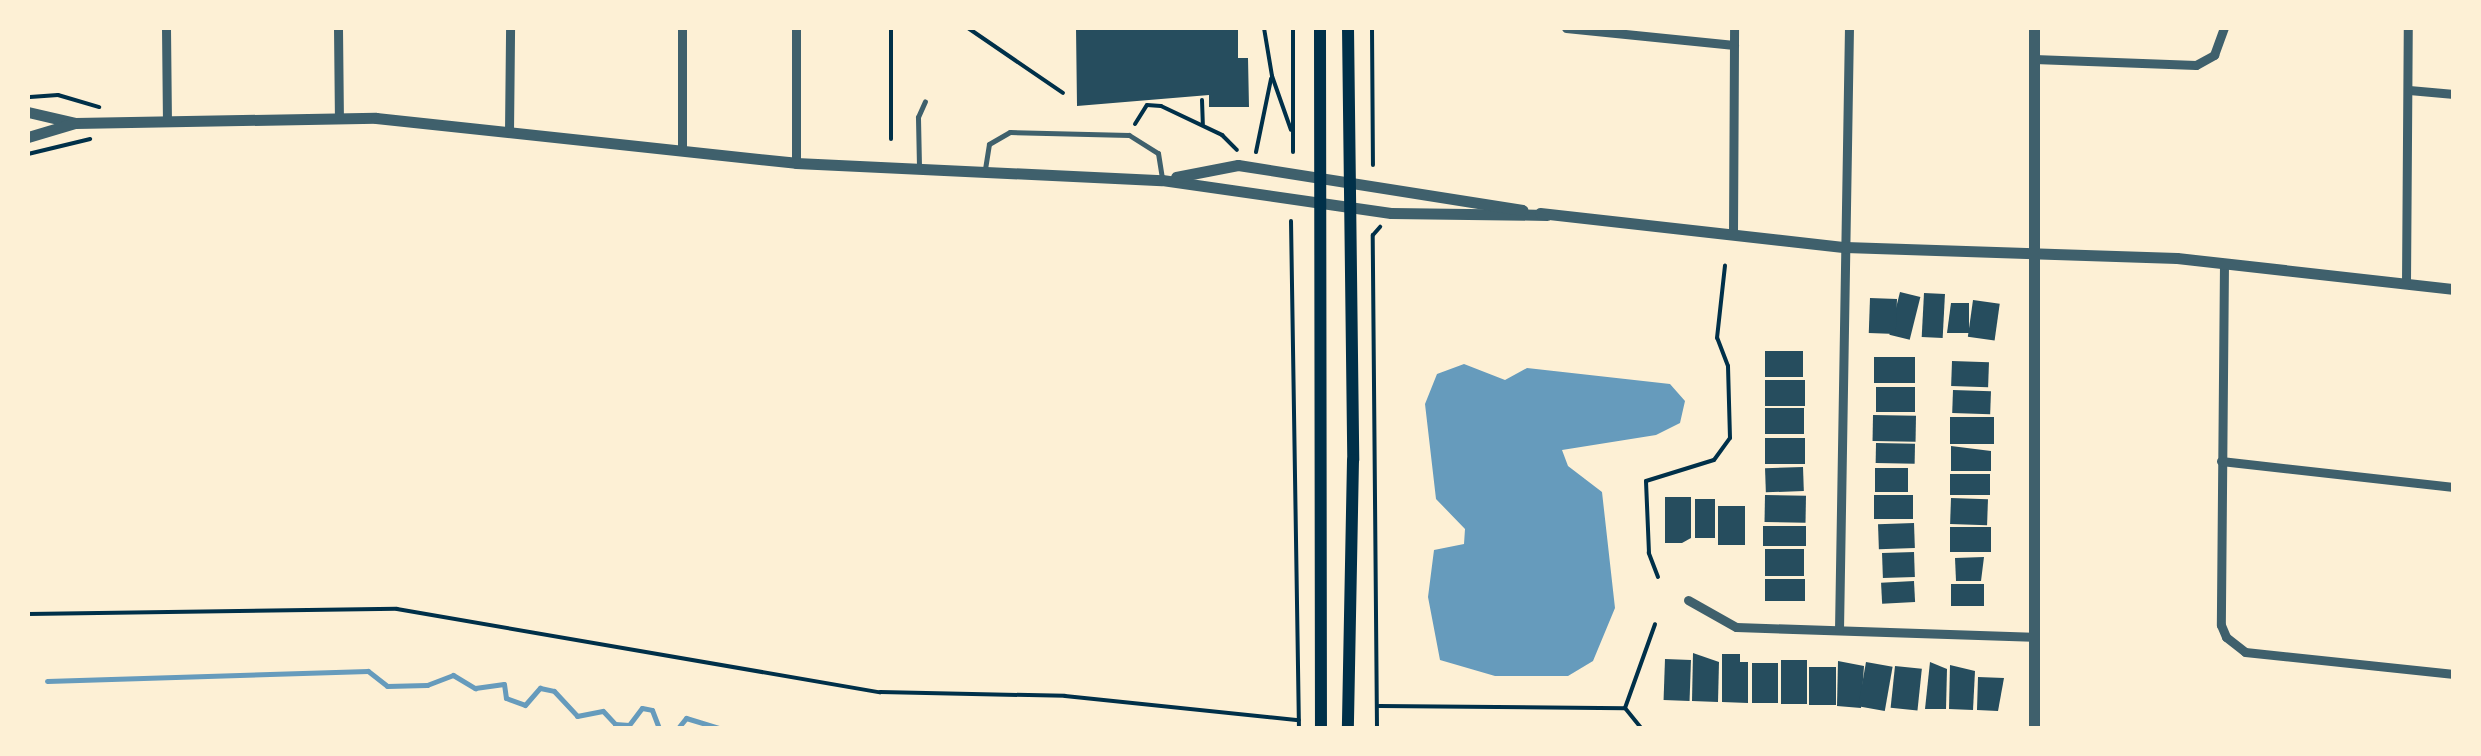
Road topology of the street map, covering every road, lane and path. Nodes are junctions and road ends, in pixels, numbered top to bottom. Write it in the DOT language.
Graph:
graph roads {
  1 [pos="166,28"];
  2 [pos="338,28"];
  3 [pos="510,28"];
  4 [pos="682,28"];
  5 [pos="796,28"];
  6 [pos="891,28"];
  7 [pos="968,28"];
  8 [pos="1264,28"];
  9 [pos="1292,28"];
  10 [pos="1320,28"];
  11 [pos="1348,28"];
  12 [pos="1372,28"];
  13 [pos="1566,28"];
  14 [pos="1734,28"];
  15 [pos="1849,28"];
  16 [pos="2034,28"];
  17 [pos="2224,28"];
  18 [pos="2408,28"];
  19 [pos="1734,45"];
  20 [pos="2034,59"];
  21 [pos="1272,76"];
  22 [pos="2409,90"];
  23 [pos="1063,93"];
  24 [pos="2454,94"];
  25 [pos="58,95"];
  26 [pos="28,97"];
  27 [pos="1202,100"];
  28 [pos="926,101"];
  29 [pos="28,112"];
  30 [pos="339,118"];
  31 [pos="168,120"];
  32 [pos="75,122"];
  33 [pos="1202,124"];
  34 [pos="509,132"];
  35 [pos="1128,135"];
  36 [pos="1293,135"];
  37 [pos="28,137"];
  38 [pos="891,139"];
  39 [pos="60,149"];
  40 [pos="682,150"];
  41 [pos="1293,152"];
  42 [pos="28,154"];
  43 [pos="796,162"];
  44 [pos="1372,165"];
  45 [pos="1255,167"];
  46 [pos="919,168"];
  47 [pos="984,169"];
  48 [pos="1321,178"];
  49 [pos="1162,180"];
  50 [pos="1349,183"];
  51 [pos="1321,200"];
  52 [pos="1349,205"];
  53 [pos="1547,214"];
  54 [pos="1291,221"];
  55 [pos="1380,228"];
  56 [pos="1733,234"];
  57 [pos="1846,247"];
  58 [pos="2032,254"];
  59 [pos="2224,263"];
  60 [pos="1725,264"];
  61 [pos="2406,283"];
  62 [pos="2454,289"];
  63 [pos="2221,462"];
  64 [pos="2454,488"];
  65 [pos="1658,577"];
  66 [pos="1688,600"];
  67 [pos="28,614"];
  68 [pos="1654,624"];
  69 [pos="1839,630"];
  70 [pos="2032,637"];
  71 [pos="2454,674"];
  72 [pos="1377,706"];
  73 [pos="1624,708"];
  74 [pos="1299,720"];
  75 [pos="1299,728"];
  76 [pos="1321,728"];
  77 [pos="1348,728"];
  78 [pos="1377,728"];
  79 [pos="1641,728"];
  80 [pos="2034,728"];
  1 -- 31 [label="street"];
  2 -- 30 [label="street"];
  3 -- 34 [label="street"];
  4 -- 40 [label="street"];
  5 -- 43 [label="street"];
  6 -- 38 [label="path"];
  7 -- 23 [label="path"];
  8 -- 21 [label="path"];
  9 -- 36 [label="path"];
  10 -- 48 [label="main road"];
  11 -- 50 [label="main road"];
  12 -- 44 [label="path"];
  13 -- 19 [label="street"];
  14 -- 19 [label="street"];
  15 -- 57 [label="street"];
  16 -- 20 [label="street"];
  17 -- 20 [label="street"];
  18 -- 22 [label="street"];
  19 -- 56 [label="street"];
  20 -- 58 [label="street"];
  21 -- 36 [label="path"];
  21 -- 45 [label="path"];
  22 -- 24 [label="street"];
  22 -- 61 [label="street"];
  25 -- 26 [label="path"];
  27 -- 33 [label="path"];
  28 -- 46 [label="lane"];
  29 -- 32 [label="street"];
  30 -- 31 [label="street"];
  30 -- 34 [label="street"];
  31 -- 32 [label="street"];
  32 -- 37 [label="street"];
  33 -- 35 [label="path"];
  33 -- 45 [label="path"];
  34 -- 40 [label="street"];
  35 -- 47 [label="lane"];
  35 -- 49 [label="lane"];
  36 -- 41 [label="path"];
  39 -- 42 [label="path"];
  40 -- 43 [label="street"];
  43 -- 46 [label="street"];
  45 -- 48 [label="street"];
  45 -- 49 [label="street"];
  46 -- 47 [label="street"];
  47 -- 49 [label="street"];
  48 -- 50 [label="street"];
  48 -- 51 [label="main road"];
  49 -- 51 [label="street"];
  50 -- 52 [label="main road"];
  50 -- 53 [label="street"];
  51 -- 52 [label="street"];
  51 -- 76 [label="main road"];
  52 -- 53 [label="street"];
  52 -- 77 [label="main road"];
  53 -- 56 [label="street"];
  54 -- 74 [label="path"];
  55 -- 72 [label="path"];
  56 -- 57 [label="street"];
  57 -- 58 [label="street"];
  57 -- 69 [label="street"];
  58 -- 59 [label="street"];
  58 -- 70 [label="street"];
  59 -- 61 [label="street"];
  59 -- 63 [label="street"];
  60 -- 65 [label="path"];
  61 -- 62 [label="street"];
  63 -- 64 [label="street"];
  63 -- 71 [label="street"];
  66 -- 69 [label="street"];
  67 -- 74 [label="path"];
  68 -- 73 [label="path"];
  69 -- 70 [label="street"];
  70 -- 80 [label="street"];
  72 -- 73 [label="path"];
  72 -- 78 [label="path"];
  73 -- 79 [label="path"];
  74 -- 75 [label="path"];
}
